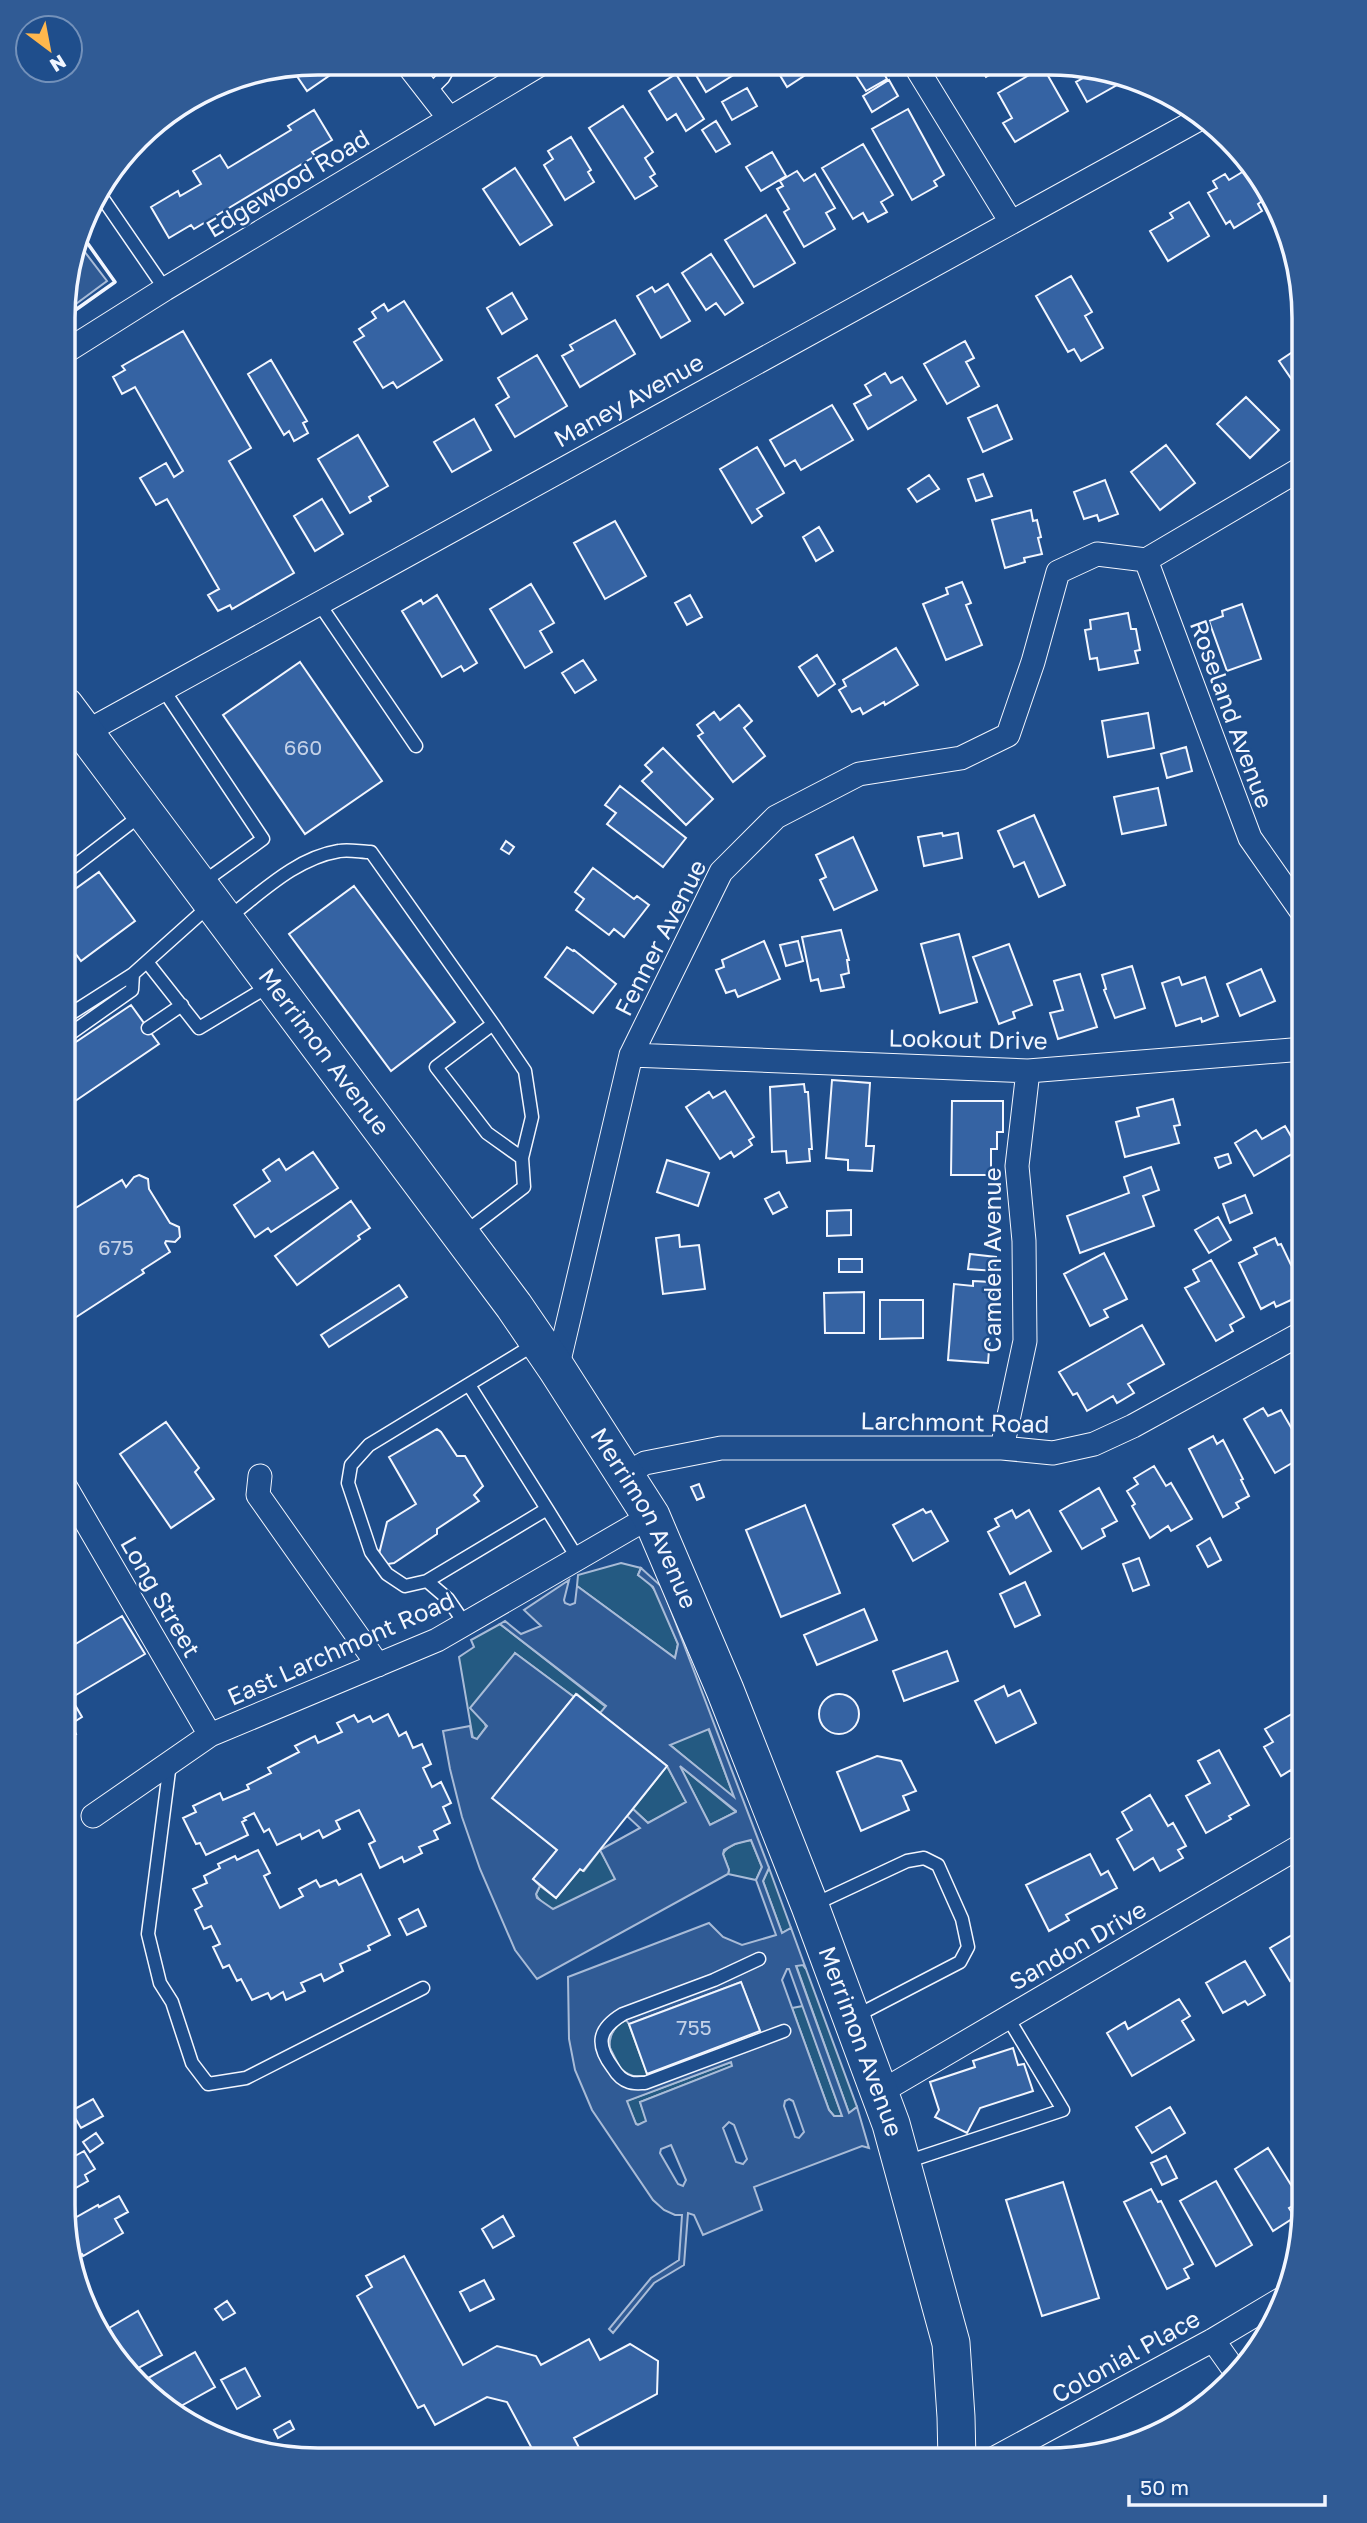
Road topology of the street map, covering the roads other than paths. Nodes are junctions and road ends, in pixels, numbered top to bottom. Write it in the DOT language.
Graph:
graph roads {
  1 [pos="921,75"];
  2 [pos="416,76"];
  3 [pos="444,76"];
  4 [pos="521,76"];
  5 [pos="429,92"];
  6 [pos="449,118"];
  7 [pos="1192,123"];
  8 [pos="105,201"];
  9 [pos="1011,222"];
  10 [pos="165,289"];
  11 [pos="75,346"];
  12 [pos="1292,474"];
  13 [pos="1146,560"];
  14 [pos="318,602"];
  15 [pos="163,689"];
  16 [pos="75,719"];
  17 [pos="75,720"];
  18 [pos="416,746"];
  19 [pos="144,812"];
  20 [pos="75,865"];
  21 [pos="1292,897"];
  22 [pos="212,903"];
  23 [pos="148,962"];
  24 [pos="134,974"];
  25 [pos="272,984"];
  26 [pos="181,1005"];
  27 [pos="75,1011"];
  28 [pos="494,1024"];
  29 [pos="148,1028"];
  30 [pos="75,1030"];
  31 [pos="1292,1050"];
  32 [pos="631,1055"];
  33 [pos="1028,1071"];
  34 [pos="522,1158"];
  35 [pos="460,1236"];
  36 [pos="1291,1339"];
  37 [pos="548,1355"];
  38 [pos="469,1385"];
  39 [pos="1002,1448"];
  40 [pos="624,1475"];
  41 [pos="260,1476"];
  42 [pos="75,1503"];
  43 [pos="547,1508"];
  44 [pos="651,1516"];
  45 [pos="578,1559"];
  46 [pos="427,1581"];
  47 [pos="465,1624"];
  48 [pos="378,1665"];
  49 [pos="210,1735"];
  50 [pos="170,1763"];
  51 [pos="93,1816"];
  52 [pos="1291,1852"];
  53 [pos="810,1906"];
  54 [pos="759,1959"];
  55 [pos="423,1987"];
  56 [pos="852,2018"];
  57 [pos="1008,2018"];
  58 [pos="784,2031"];
  59 [pos="879,2093"];
  60 [pos="902,2164"];
  61 [pos="1269,2306"];
  62 [pos="1213,2340"];
  63 [pos="1230,2365"];
  64 [pos="956,2448"];
  65 [pos="1013,2448"];
  1 -- 9 [label="street"];
  2 -- 5 [label="street"];
  3 -- 5 [label="lane"];
  4 -- 6 [label="street, Edgewood Road"];
  5 -- 6 [label="street"];
  6 -- 10 [label="street, Edgewood Road"];
  7 -- 9 [label="street, Maney Avenue"];
  8 -- 10 [label="lane"];
  9 -- 14 [label="street, Maney Avenue"];
  10 -- 11 [label="street, Edgewood Road"];
  12 -- 13 [label="street"];
  13 -- 21 [label="street, Roseland Avenue"];
  13 -- 32 [label="street, Fenner Avenue"];
  14 -- 15 [label="street, Maney Avenue"];
  14 -- 18 [label="lane"];
  15 -- 16 [label="street, Maney Avenue"];
  15 -- 22 [label="lane"];
  17 -- 19 [label="main road, Merrimon Avenue"];
  19 -- 20 [label="lane"];
  19 -- 22 [label="main road, Merrimon Avenue"];
  22 -- 23 [label="lane"];
  22 -- 25 [label="main road, Merrimon Avenue"];
  22 -- 28 [label="lane"];
  23 -- 24 [label="lane"];
  23 -- 26 [label="lane"];
  24 -- 27 [label="lane"];
  24 -- 30 [label="lane"];
  25 -- 26 [label="lane"];
  25 -- 35 [label="main road, Merrimon Avenue"];
  26 -- 29 [label="lane"];
  28 -- 34 [label="lane"];
  28 -- 34 [label="lane"];
  31 -- 33 [label="street, Lookout Drive"];
  32 -- 33 [label="street, Lookout Drive"];
  32 -- 37 [label="street, Fenner Avenue"];
  33 -- 39 [label="street, Camden Avenue"];
  34 -- 35 [label="lane"];
  35 -- 37 [label="main road, Merrimon Avenue"];
  36 -- 39 [label="street, Larchmont Road"];
  37 -- 38 [label="lane"];
  37 -- 40 [label="main road, Merrimon Avenue"];
  38 -- 43 [label="lane"];
  38 -- 46 [label="lane"];
  39 -- 40 [label="street, Larchmont Road"];
  40 -- 44 [label="main road, Merrimon Avenue"];
  41 -- 48 [label="street"];
  42 -- 49 [label="street, Long Street"];
  43 -- 45 [label="lane"];
  43 -- 46 [label="lane"];
  44 -- 45 [label="street, East Larchmont Road"];
  44 -- 53 [label="main road, Merrimon Avenue"];
  45 -- 47 [label="street, East Larchmont Road"];
  46 -- 47 [label="lane"];
  47 -- 48 [label="street, East Larchmont Road"];
  48 -- 49 [label="street, East Larchmont Road"];
  49 -- 50 [label="street, East Larchmont Road"];
  50 -- 51 [label="street, East Larchmont Road"];
  50 -- 55 [label="lane"];
  52 -- 57 [label="street, Sandon Drive"];
  53 -- 56 [label="main road, Merrimon Avenue"];
  53 -- 56 [label="lane"];
  54 -- 58 [label="lane"];
  56 -- 59 [label="main road, Merrimon Avenue"];
  57 -- 59 [label="street, Sandon Drive"];
  57 -- 60 [label="lane"];
  59 -- 60 [label="main road, Merrimon Avenue"];
  60 -- 64 [label="main road, Merrimon Avenue"];
  61 -- 62 [label="street, Colonial Place"];
  62 -- 63 [label="street"];
  62 -- 65 [label="street, Colonial Place"];
}
